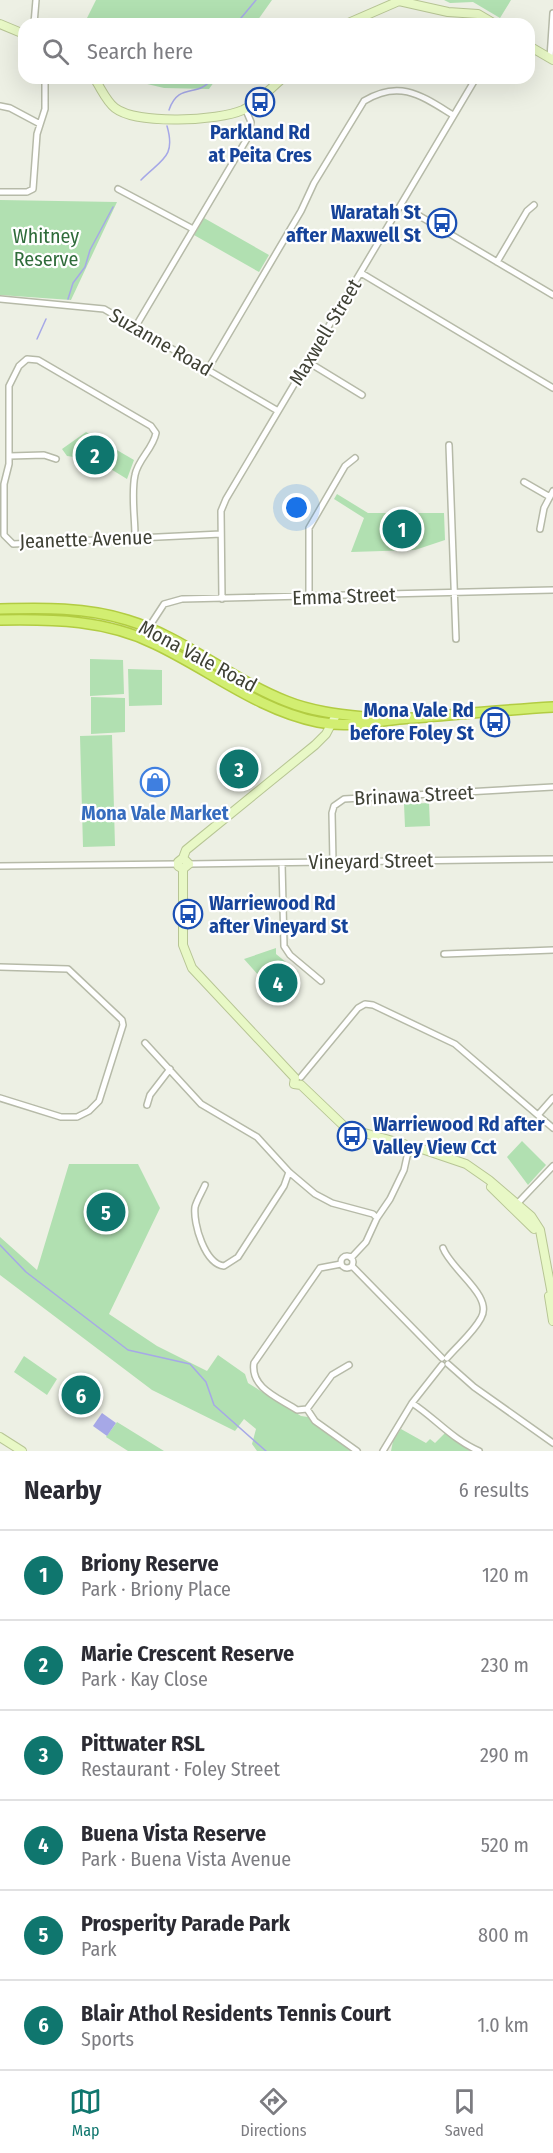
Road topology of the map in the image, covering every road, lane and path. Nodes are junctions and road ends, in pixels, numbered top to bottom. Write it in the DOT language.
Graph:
graph roads {
  1 [pos="36,0"];
  2 [pos="553,13"];
  3 [pos="34,18"];
  4 [pos="360,18"];
  5 [pos="485,18"];
  6 [pos="0,24"];
  7 [pos="18,32"];
  8 [pos="535,50"];
  9 [pos="551,59"];
  10 [pos="45,84"];
  11 [pos="98,84"];
  12 [pos="275,84"];
  13 [pos="472,84"];
  14 [pos="0,106"];
  15 [pos="245,108"];
  16 [pos="453,115"];
  17 [pos="39,124"];
  18 [pos="118,189"];
  19 [pos="0,192"];
  20 [pos="401,205"];
  21 [pos="534,205"];
  22 [pos="193,229"];
  23 [pos="497,262"];
  24 [pos="361,273"];
  25 [pos="553,295"];
  26 [pos="0,299"];
  27 [pos="136,326"];
  28 [pos="308,362"];
  29 [pos="208,369"];
  30 [pos="553,388"];
  31 [pos="362,395"];
  32 [pos="278,411"];
  33 [pos="449,445"];
  34 [pos="10,456"];
  35 [pos="355,458"];
  36 [pos="56,459"];
  37 [pos="524,482"];
  38 [pos="553,491"];
  39 [pos="549,497"];
  40 [pos="540,529"];
  41 [pos="221,534"];
  42 [pos="135,536"];
  43 [pos="553,590"];
  44 [pos="454,593"];
  45 [pos="309,597"];
  46 [pos="222,599"];
  47 [pos="0,609"];
  48 [pos="0,620"];
  49 [pos="105,626"];
  50 [pos="149,627"];
  51 [pos="456,639"];
  52 [pos="161,647"];
  53 [pos="553,706"];
  54 [pos="336,714"];
  55 [pos="393,720"];
  56 [pos="331,724"];
  57 [pos="553,787"];
  58 [pos="553,859"];
  59 [pos="282,862"];
  60 [pos="333,862"];
  61 [pos="183,864"];
  62 [pos="0,866"];
  63 [pos="553,950"];
  64 [pos="444,954"];
  65 [pos="0,967"];
  66 [pos="321,981"];
  67 [pos="146,1043"];
  68 [pos="170,1069"];
  69 [pos="299,1080"];
  70 [pos="0,1098"];
  71 [pos="553,1098"];
  72 [pos="147,1105"];
  73 [pos="538,1115"];
  74 [pos="553,1128"];
  75 [pos="406,1148"];
  76 [pos="553,1166"];
  77 [pos="289,1172"];
  78 [pos="205,1185"];
  79 [pos="515,1206"];
  80 [pos="377,1218"];
  81 [pos="443,1248"];
  82 [pos="351,1258"];
  83 [pos="341,1264"];
  84 [pos="352,1266"];
  85 [pos="550,1292"];
  86 [pos="553,1300"];
  87 [pos="553,1321"];
  88 [pos="445,1361"];
  89 [pos="349,1365"];
  90 [pos="412,1403"];
  91 [pos="307,1409"];
  92 [pos="0,1437"];
  93 [pos="553,1443"];
  94 [pos="22,1451"];
  95 [pos="357,1451"];
  96 [pos="383,1451"];
  97 [pos="478,1451"];
  1 -- 3 [label="street"];
  2 -- 9 [label="street"];
  4 -- 5 [label="street"];
  6 -- 7 [label="street"];
  8 -- 9 [label="street"];
  10 -- 17 [label="street"];
  11 -- 15 [label="street"];
  12 -- 15 [label="street"];
  13 -- 16 [label="street, Maxwell Street"];
  14 -- 17 [label="street"];
  15 -- 22 [label="street"];
  16 -- 20 [label="street, Maxwell Street"];
  16 -- 29 [label="street"];
  17 -- 19 [label="street"];
  18 -- 22 [label="street"];
  20 -- 23 [label="street"];
  20 -- 24 [label="street, Maxwell Street"];
  21 -- 23 [label="street"];
  22 -- 27 [label="street"];
  23 -- 25 [label="street"];
  24 -- 28 [label="street, Maxwell Street"];
  24 -- 30 [label="street"];
  26 -- 27 [label="street, Suzanne Road"];
  27 -- 29 [label="street, Suzanne Road"];
  28 -- 31 [label="street"];
  28 -- 32 [label="street, Maxwell Street"];
  29 -- 32 [label="street, Suzanne Road"];
  32 -- 41 [label="street, Maxwell Street"];
  33 -- 44 [label="street"];
  34 -- 36 [label="street"];
  34 -- 42 [label="street, Jeanette Avenue"];
  34 -- 42 [label="street, Jeanette Avenue"];
  35 -- 45 [label="street"];
  37 -- 39 [label="street"];
  38 -- 39 [label="street"];
  39 -- 40 [label="street"];
  41 -- 42 [label="street, Jeanette Avenue"];
  41 -- 46 [label="street, Maxwell Street"];
  43 -- 44 [label="street, Emma Street"];
  44 -- 45 [label="street, Emma Street"];
  44 -- 51 [label="street"];
  45 -- 46 [label="street, Emma Street"];
  46 -- 50 [label="street, Emma Street"];
  47 -- 50 [label="highway, Mona Vale Road"];
  48 -- 49 [label="highway, Mona Vale Road"];
  49 -- 50 [label="highway"];
  49 -- 52 [label="highway, Mona Vale Road"];
  50 -- 52 [label="highway"];
  50 -- 54 [label="highway, Mona Vale Road"];
  52 -- 56 [label="highway, Mona Vale Road"];
  53 -- 55 [label="highway, Mona Vale Road"];
  54 -- 55 [label="highway, Mona Vale Road"];
  54 -- 56 [label="street"];
  55 -- 56 [label="highway, Mona Vale Road"];
  56 -- 61 [label="street"];
  57 -- 60 [label="street, Brinawa Street"];
  58 -- 60 [label="street, Vineyard Street"];
  59 -- 60 [label="street, Vineyard Street"];
  59 -- 61 [label="street, Vineyard Street"];
  59 -- 66 [label="street"];
  61 -- 62 [label="street, Vineyard Street"];
  61 -- 69 [label="street"];
  63 -- 64 [label="street"];
  65 -- 70 [label="street"];
  67 -- 68 [label="street"];
  68 -- 72 [label="street"];
  68 -- 77 [label="street"];
  69 -- 73 [label="street"];
  69 -- 75 [label="street"];
  71 -- 73 [label="street"];
  73 -- 74 [label="street"];
  75 -- 79 [label="street"];
  75 -- 80 [label="street"];
  76 -- 79 [label="street"];
  77 -- 78 [label="street"];
  77 -- 80 [label="street"];
  79 -- 85 [label="street"];
  80 -- 82 [label="street"];
  81 -- 88 [label="street"];
  82 -- 83 [label="street"];
  82 -- 84 [label="street"];
  83 -- 84 [label="street"];
  83 -- 91 [label="street"];
  84 -- 88 [label="street"];
  85 -- 86 [label="street"];
  85 -- 87 [label="street"];
  88 -- 90 [label="street"];
  88 -- 93 [label="street"];
  89 -- 91 [label="street"];
  90 -- 96 [label="street"];
  90 -- 97 [label="street"];
  91 -- 95 [label="street"];
  92 -- 94 [label="street"];
}
